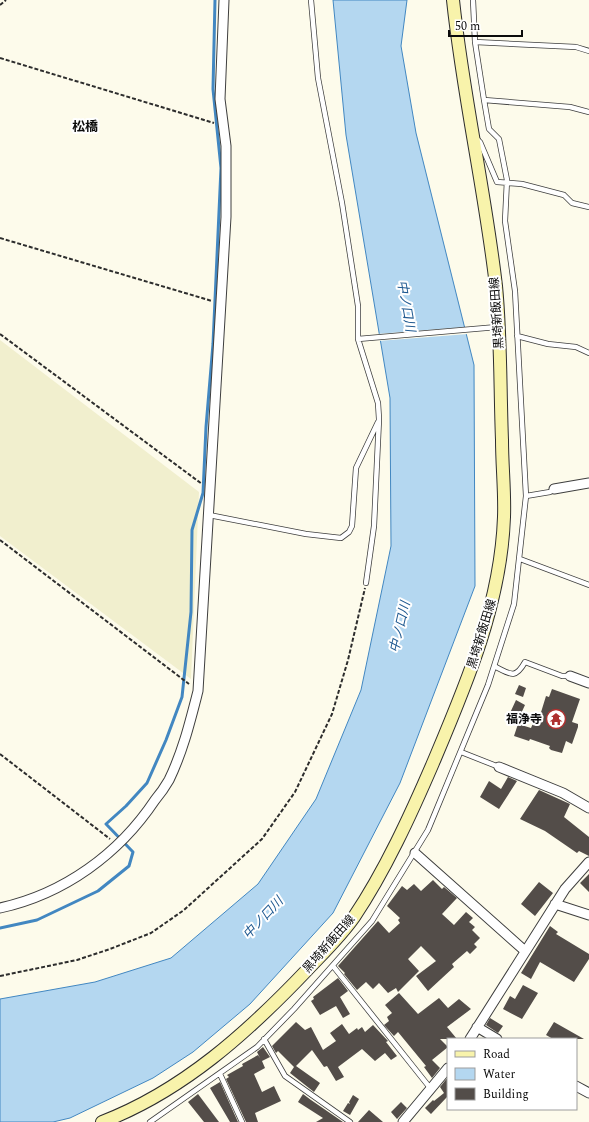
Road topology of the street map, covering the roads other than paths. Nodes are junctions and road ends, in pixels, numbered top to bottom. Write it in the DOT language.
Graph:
graph roads {
  1 [pos="224,0"];
  2 [pos="311,0"];
  3 [pos="453,0"];
  4 [pos="473,0"];
  5 [pos="475,42"];
  6 [pos="589,51"];
  7 [pos="484,100"];
  8 [pos="589,112"];
  9 [pos="474,137"];
  10 [pos="507,183"];
  11 [pos="589,208"];
  12 [pos="496,328"];
  13 [pos="517,336"];
  14 [pos="358,340"];
  15 [pos="589,353"];
  16 [pos="379,419"];
  17 [pos="589,483"];
  18 [pos="554,489"];
  19 [pos="526,496"];
  20 [pos="209,514"];
  21 [pos="520,559"];
  22 [pos="366,583"];
  23 [pos="589,585"];
  24 [pos="494,666"];
  25 [pos="570,676"];
  26 [pos="589,683"];
  27 [pos="461,752"];
  28 [pos="499,767"];
  29 [pos="589,808"];
  30 [pos="415,853"];
  31 [pos="589,862"];
  32 [pos="555,904"];
  33 [pos="0,908"];
  34 [pos="589,915"];
  35 [pos="525,951"];
  36 [pos="333,966"];
  37 [pos="477,1028"];
  38 [pos="471,1038"];
  39 [pos="495,1038"];
  40 [pos="264,1039"];
  41 [pos="447,1069"];
  42 [pos="220,1074"];
  43 [pos="577,1087"];
  44 [pos="431,1089"];
  45 [pos="589,1093"];
  46 [pos="121,1119"];
  47 [pos="102,1122"];
  48 [pos="150,1122"];
  49 [pos="242,1122"];
  50 [pos="350,1122"];
  51 [pos="404,1122"];
  1 -- 20 [label="street"];
  2 -- 14 [label="lane"];
  3 -- 9 [label="main road, 黒埼新飯田線"];
  4 -- 5 [label="lane"];
  5 -- 6 [label="lane"];
  5 -- 7 [label="lane"];
  7 -- 8 [label="lane"];
  7 -- 10 [label="lane"];
  9 -- 10 [label="lane"];
  9 -- 12 [label="main road, 黒埼新飯田線"];
  10 -- 11 [label="lane"];
  10 -- 13 [label="lane"];
  12 -- 14 [label="lane"];
  12 -- 46 [label="main road, 黒埼新飯田線"];
  13 -- 15 [label="lane"];
  13 -- 19 [label="lane"];
  14 -- 16 [label="lane"];
  16 -- 20 [label="lane"];
  16 -- 22 [label="lane"];
  17 -- 18 [label="street"];
  18 -- 19 [label="lane"];
  19 -- 21 [label="lane"];
  20 -- 33 [label="street"];
  21 -- 23 [label="lane"];
  21 -- 24 [label="lane"];
  24 -- 25 [label="lane"];
  24 -- 27 [label="lane"];
  25 -- 26 [label="street"];
  27 -- 28 [label="lane"];
  27 -- 30 [label="lane"];
  28 -- 29 [label="street"];
  30 -- 35 [label="street"];
  30 -- 36 [label="lane"];
  31 -- 32 [label="street"];
  32 -- 34 [label="street"];
  32 -- 35 [label="street"];
  35 -- 37 [label="street"];
  36 -- 40 [label="lane"];
  36 -- 44 [label="lane"];
  37 -- 38 [label="street"];
  37 -- 39 [label="street"];
  40 -- 42 [label="lane"];
  40 -- 50 [label="lane"];
  41 -- 44 [label="street"];
  42 -- 48 [label="lane"];
  42 -- 49 [label="lane"];
  43 -- 45 [label="street"];
  44 -- 51 [label="street"];
  46 -- 47 [label="main road, 黒埼新飯田線"];
}
